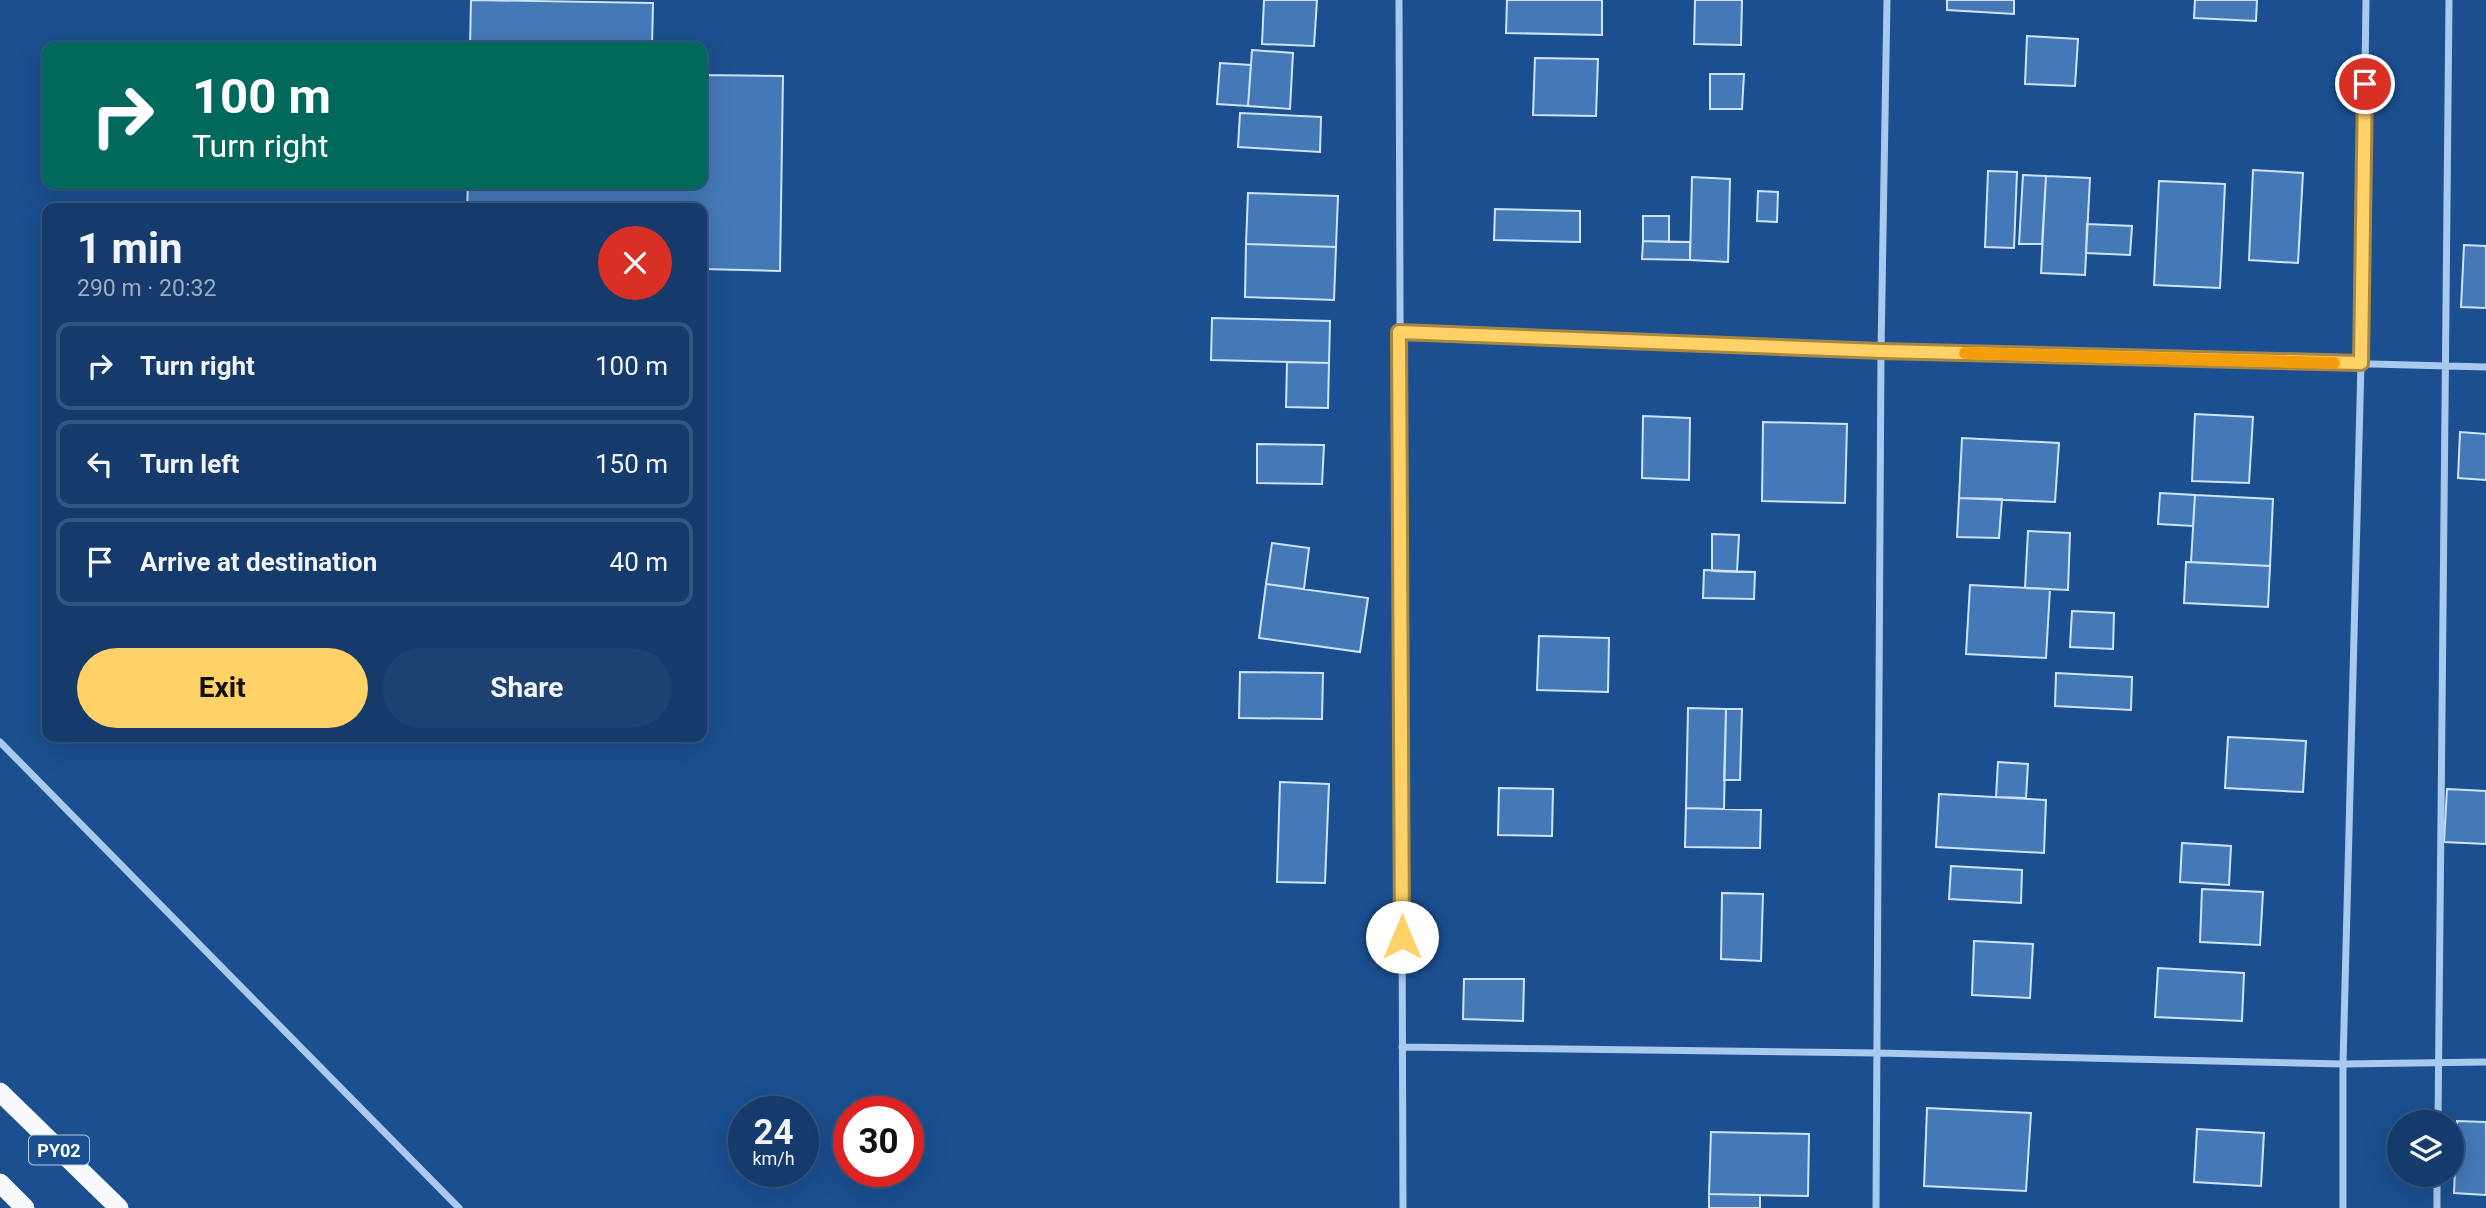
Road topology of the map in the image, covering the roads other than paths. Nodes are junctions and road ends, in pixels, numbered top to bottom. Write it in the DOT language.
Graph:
graph roads {
  1 [pos="1399,0"];
  2 [pos="1887,0"];
  3 [pos="2366,0"];
  4 [pos="2449,0"];
  5 [pos="1399,332"];
  6 [pos="1881,351"];
  7 [pos="2361,363"];
  8 [pos="2446,366"];
  9 [pos="2486,367"];
  10 [pos="0,742"];
  11 [pos="1402,1047"];
  12 [pos="1878,1053"];
  13 [pos="2486,1062"];
  14 [pos="2439,1063"];
  15 [pos="2343,1064"];
  16 [pos="0,1092"];
  17 [pos="2438,1110"];
  18 [pos="0,1183"];
  19 [pos="2437,1187"];
  20 [pos="25,1208"];
  21 [pos="119,1208"];
  22 [pos="460,1208"];
  23 [pos="1403,1208"];
  24 [pos="1876,1208"];
  25 [pos="2343,1208"];
  26 [pos="2437,1208"];
  1 -- 5 [label="street"];
  2 -- 6 [label="street"];
  3 -- 7 [label="street"];
  4 -- 8 [label="street"];
  5 -- 6 [label="street"];
  5 -- 11 [label="street"];
  6 -- 7 [label="street"];
  6 -- 12 [label="street"];
  7 -- 8 [label="street"];
  7 -- 15 [label="street"];
  8 -- 9 [label="street"];
  8 -- 14 [label="street"];
  10 -- 22 [label="street"];
  11 -- 12 [label="street"];
  11 -- 23 [label="street"];
  12 -- 15 [label="street"];
  12 -- 24 [label="street"];
  13 -- 14 [label="street"];
  14 -- 15 [label="street"];
  14 -- 17 [label="street"];
  15 -- 25 [label="street"];
  16 -- 21 [label="highway, PY02"];
  18 -- 20 [label="highway"];
  19 -- 26 [label="street"];
}
